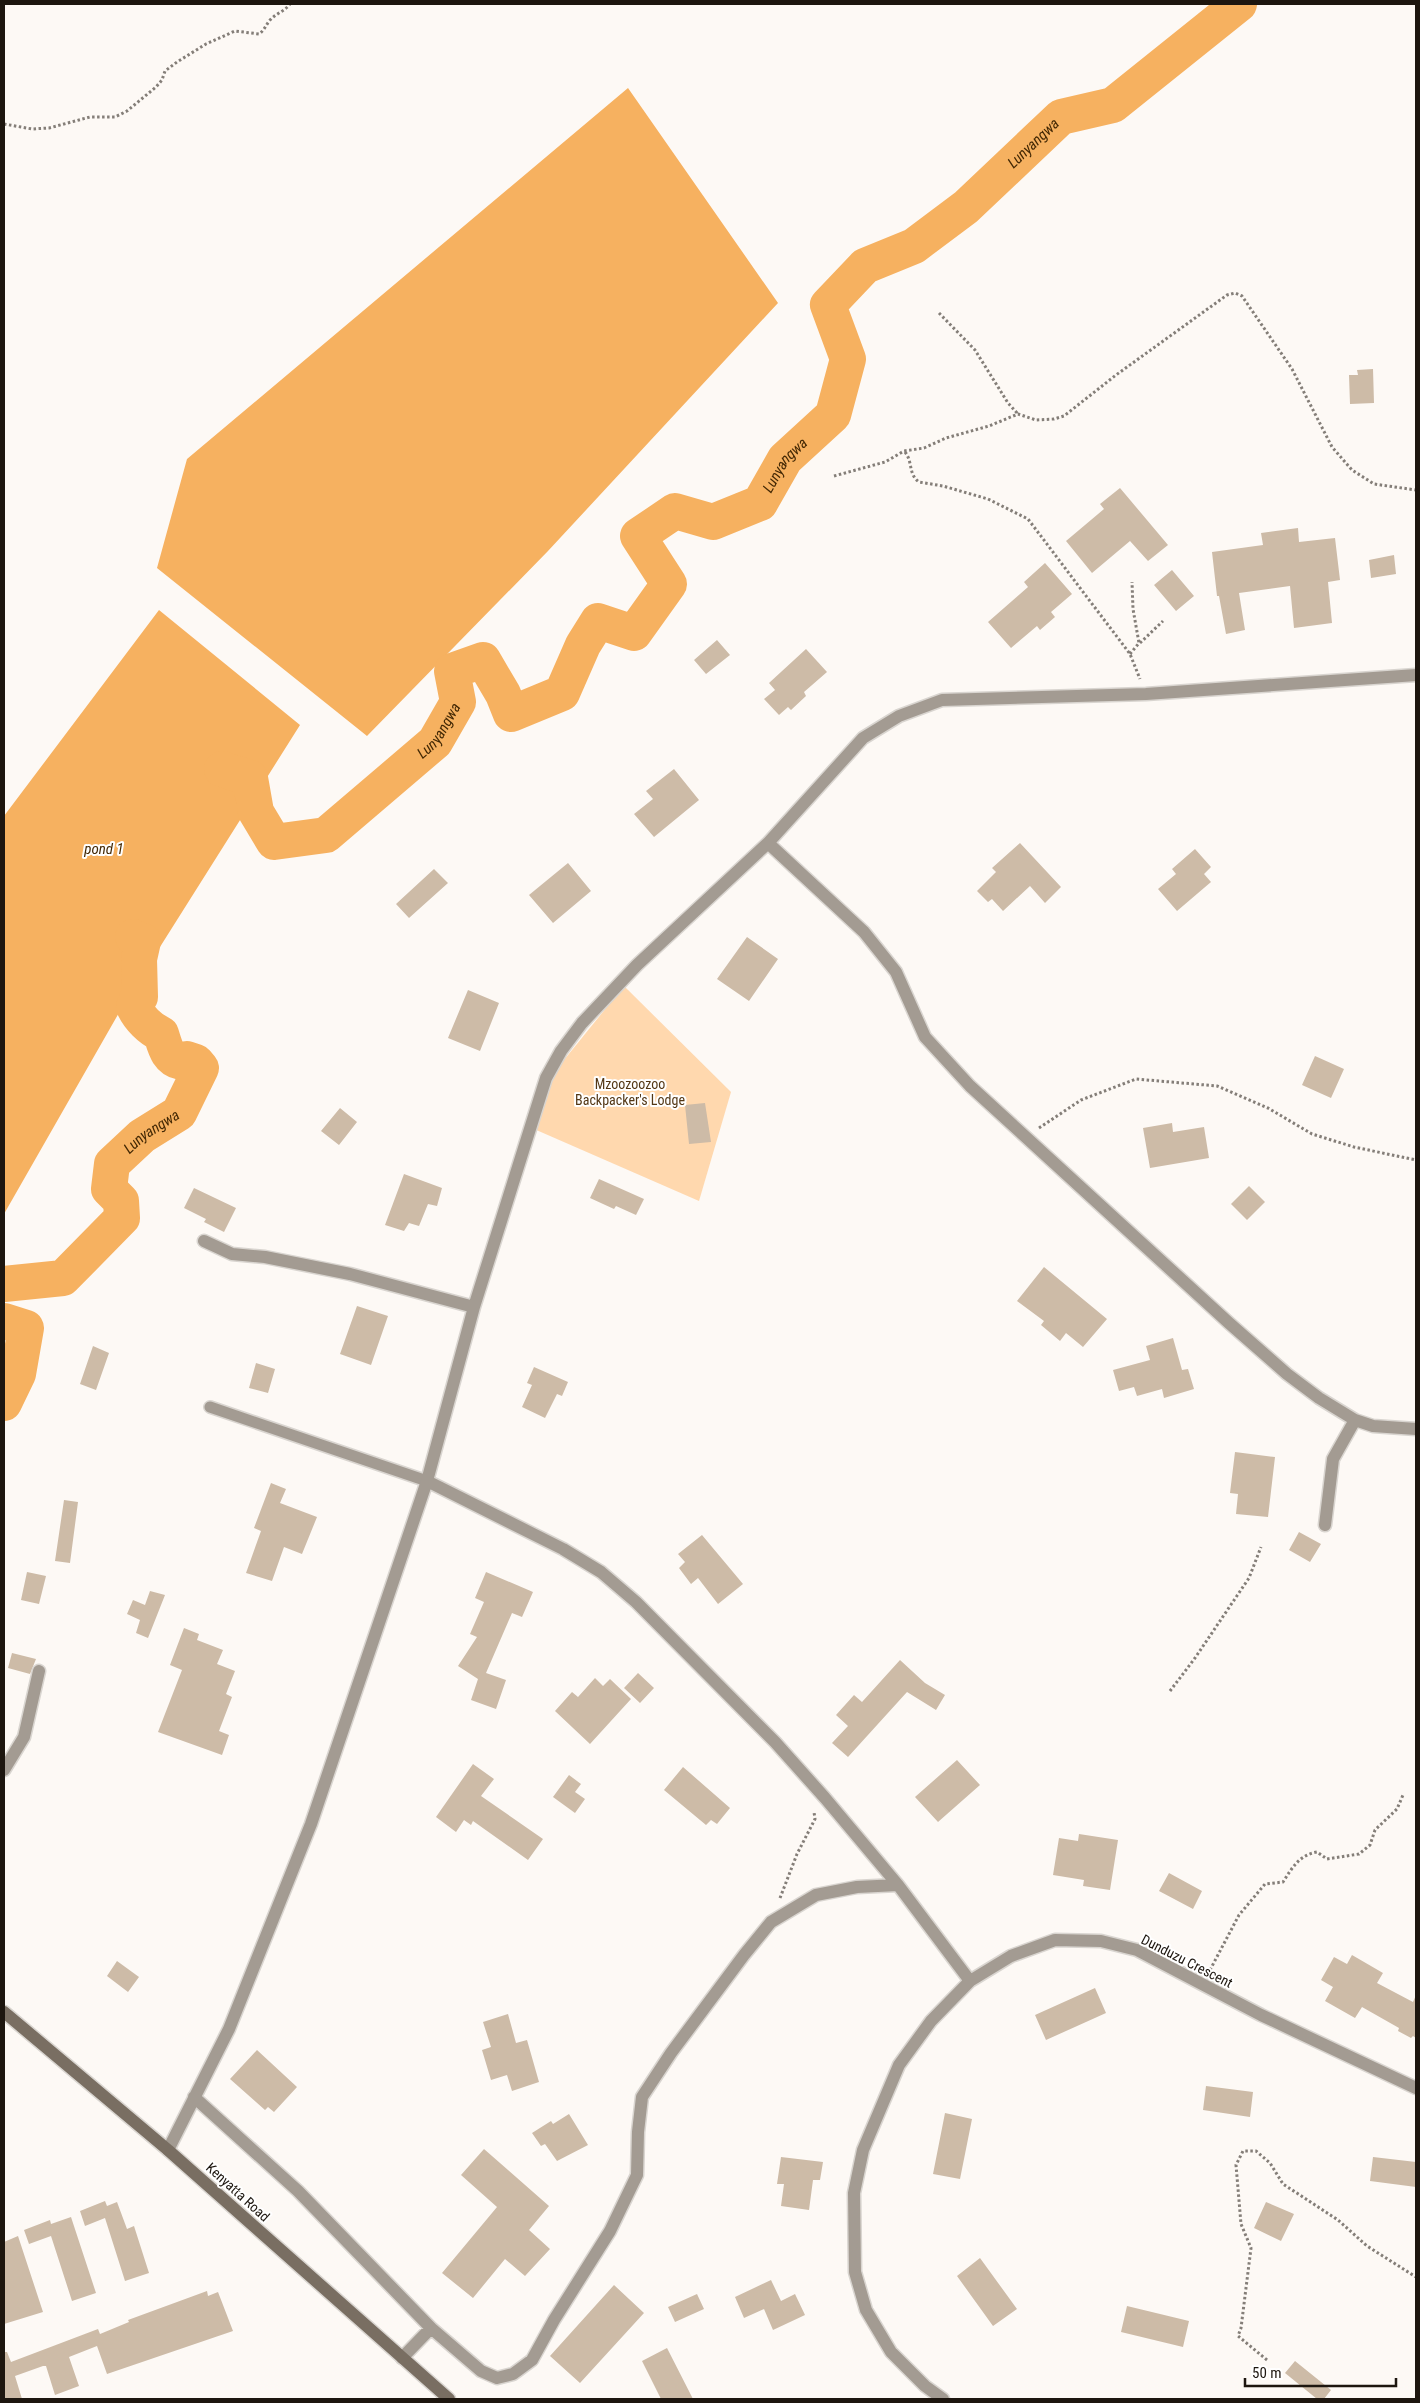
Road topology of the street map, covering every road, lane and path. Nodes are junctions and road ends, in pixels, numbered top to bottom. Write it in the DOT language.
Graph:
graph roads {
  1 [pos="290,4"];
  2 [pos="4,124"];
  3 [pos="939,313"];
  4 [pos="1018,414"];
  5 [pos="904,451"];
  6 [pos="834,476"];
  7 [pos="1416,490"];
  8 [pos="1132,582"];
  9 [pos="1163,621"];
  10 [pos="1139,643"];
  11 [pos="1130,654"];
  12 [pos="1416,675"];
  13 [pos="1146,694"];
  14 [pos="768,843"];
  15 [pos="1026,1137"];
  16 [pos="1416,1160"];
  17 [pos="204,1241"];
  18 [pos="474,1306"];
  19 [pos="210,1407"];
  20 [pos="1355,1420"];
  21 [pos="1416,1429"];
  22 [pos="427,1481"];
  23 [pos="1325,1524"];
  24 [pos="1261,1547"];
  25 [pos="38,1671"];
  26 [pos="1170,1691"];
  27 [pos="4,1770"];
  28 [pos="1403,1795"];
  29 [pos="814,1804"];
  30 [pos="898,1885"];
  31 [pos="771,1922"];
  32 [pos="970,1981"];
  33 [pos="1202,1986"];
  34 [pos="4,2012"];
  35 [pos="1416,2088"];
  36 [pos="194,2097"];
  37 [pos="168,2150"];
  38 [pos="1416,2277"];
  39 [pos="431,2328"];
  40 [pos="402,2358"];
  41 [pos="1267,2360"];
  42 [pos="449,2399"];
  43 [pos="943,2399"];
  1 -- 2 [label="path"];
  3 -- 4 [label="path"];
  4 -- 5 [label="path"];
  4 -- 7 [label="path"];
  5 -- 6 [label="path"];
  5 -- 11 [label="path"];
  8 -- 10 [label="path"];
  9 -- 10 [label="path"];
  10 -- 11 [label="path"];
  11 -- 13 [label="path"];
  12 -- 13 [label="street"];
  13 -- 14 [label="street"];
  14 -- 15 [label="street"];
  14 -- 18 [label="street"];
  15 -- 16 [label="path"];
  15 -- 20 [label="street"];
  17 -- 18 [label="street"];
  18 -- 22 [label="street"];
  19 -- 22 [label="lane"];
  20 -- 21 [label="street"];
  20 -- 23 [label="street"];
  22 -- 30 [label="street"];
  22 -- 36 [label="street"];
  24 -- 26 [label="path"];
  25 -- 27 [label="street"];
  28 -- 33 [label="path"];
  29 -- 31 [label="path"];
  30 -- 31 [label="street"];
  30 -- 32 [label="street"];
  31 -- 39 [label="street"];
  32 -- 33 [label="street, Dunduzu Crescent"];
  32 -- 43 [label="street, Dunduzu Crescent"];
  33 -- 35 [label="street, Dunduzu Crescent"];
  34 -- 37 [label="street, Kenyatta Road"];
  36 -- 37 [label="street"];
  36 -- 39 [label="street"];
  37 -- 40 [label="street, Kenyatta Road"];
  38 -- 41 [label="path"];
  39 -- 40 [label="street"];
  40 -- 42 [label="street, Kenyatta Road"];
}
